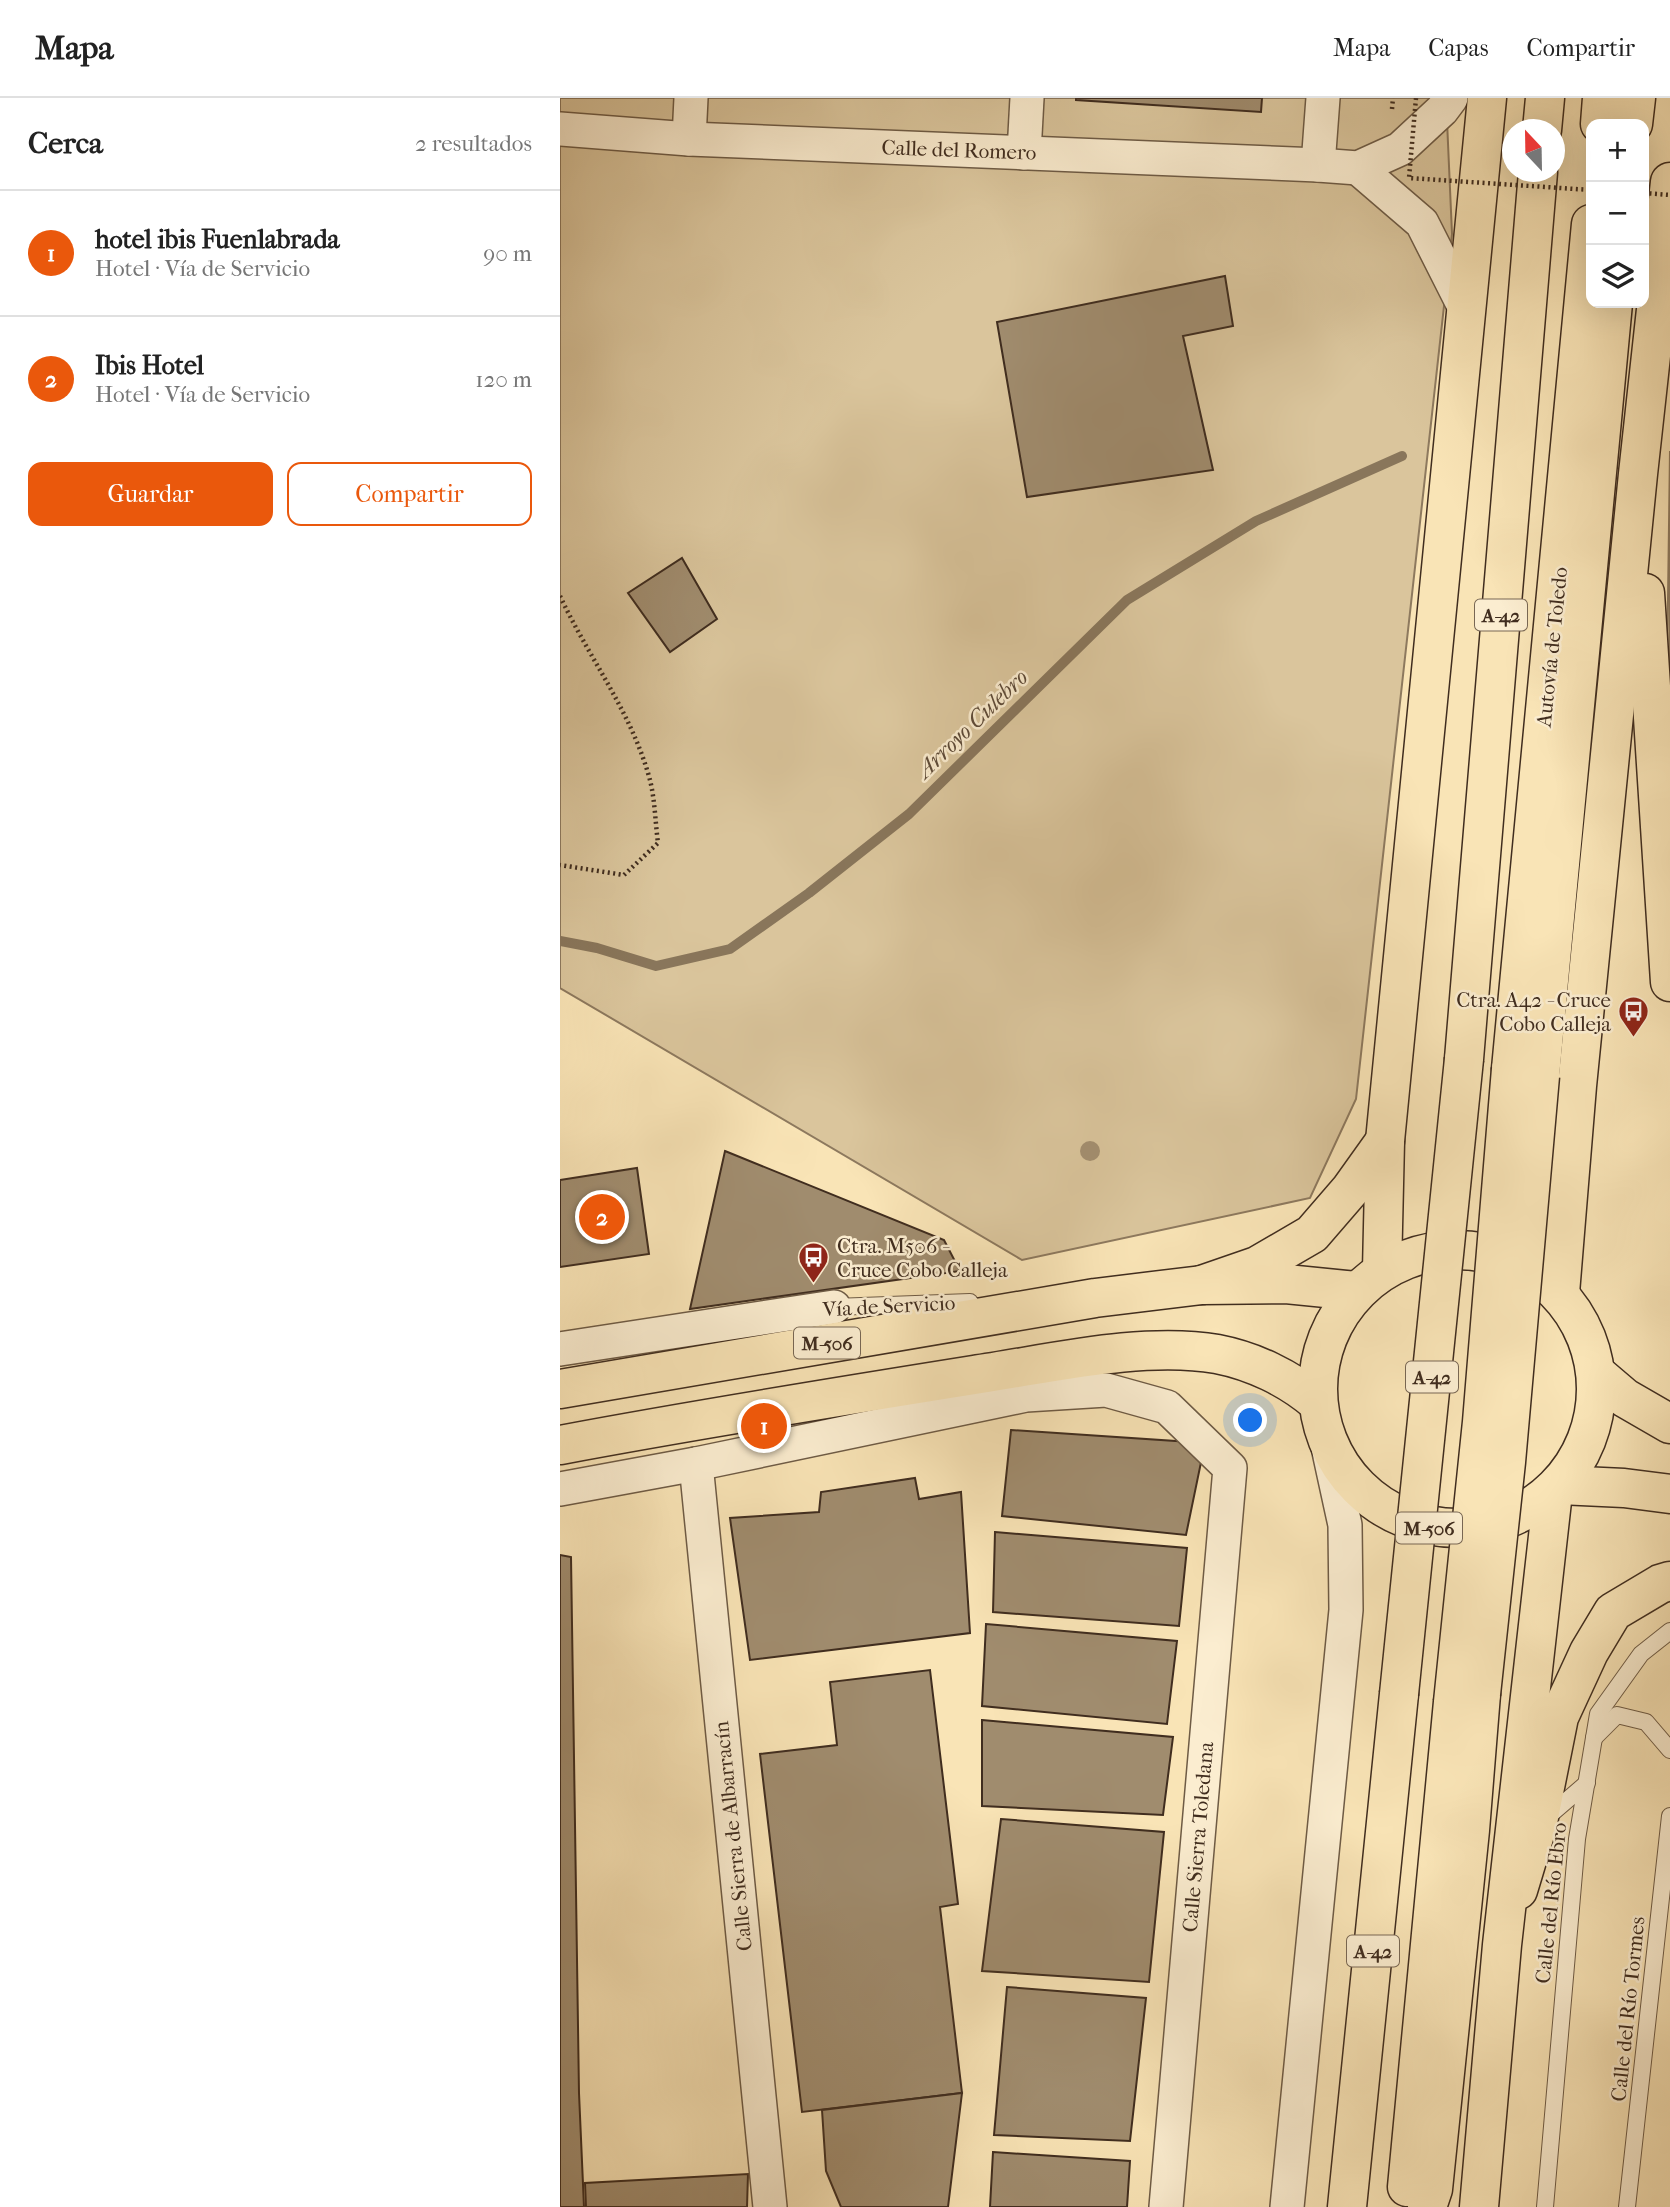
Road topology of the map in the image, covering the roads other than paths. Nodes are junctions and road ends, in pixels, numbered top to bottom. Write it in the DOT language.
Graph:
graph roads {
  1 [pos="691,98"];
  2 [pos="1027,98"];
  3 [pos="1323,98"];
  4 [pos="1451,98"];
  5 [pos="1487,98"];
  6 [pos="1545,98"];
  7 [pos="1602,98"];
  8 [pos="1636,98"];
  9 [pos="1543,119"];
  10 [pos="1600,119"];
  11 [pos="1634,119"];
  12 [pos="560,129"];
  13 [pos="689,139"];
  14 [pos="1024,153"];
  15 [pos="1318,164"];
  16 [pos="1358,169"];
  17 [pos="1537,182"];
  18 [pos="1670,182"];
  19 [pos="1589,245"];
  20 [pos="1612,308"];
  21 [pos="1466,310"];
  22 [pos="1638,474"];
  23 [pos="1670,982"];
  24 [pos="1526,1073"];
  25 [pos="1385,1141"];
  26 [pos="1369,1280"];
  27 [pos="1202,1285"];
  28 [pos="1560,1293"];
  29 [pos="1095,1298"];
  30 [pos="834,1307"];
  31 [pos="560,1349"];
  32 [pos="1598,1375"];
  33 [pos="1029,1381"];
  34 [pos="560,1389"];
  35 [pos="1317,1402"];
  36 [pos="1670,1424"];
  37 [pos="560,1445"];
  38 [pos="1328,1447"];
  39 [pos="696,1464"];
  40 [pos="1557,1488"];
  41 [pos="560,1489"];
  42 [pos="1670,1494"];
  43 [pos="1670,1581"];
  44 [pos="1670,1632"];
  45 [pos="1467,1698"];
  46 [pos="1594,1738"];
  47 [pos="1670,1750"];
  48 [pos="1587,1783"];
  49 [pos="1670,1815"];
  50 [pos="1537,1827"];
  51 [pos="1502,1945"];
  52 [pos="770,2207"];
  53 [pos="1166,2207"];
  54 [pos="1287,2207"];
  55 [pos="1347,2207"];
  56 [pos="1406,2207"];
  57 [pos="1427,2207"];
  58 [pos="1479,2207"];
  59 [pos="1545,2207"];
  60 [pos="1627,2207"];
  1 -- 13 [label="street"];
  2 -- 14 [label="street"];
  3 -- 15 [label="street"];
  4 -- 16 [label="street"];
  5 -- 21 [label="main road"];
  6 -- 9 [label="main road"];
  7 -- 10 [label="main road"];
  8 -- 11 [label="main road"];
  12 -- 13 [label="street, Calle del Romero"];
  13 -- 14 [label="street, Calle del Romero"];
  14 -- 15 [label="street, Calle del Romero"];
  15 -- 16 [label="street, Calle del Romero"];
  16 -- 21 [label="street"];
  17 -- 55 [label="main road, A-42, bridge"];
  18 -- 22 [label="main road"];
  19 -- 24 [label="main road, Autovía de Toledo / A-42"];
  20 -- 24 [label="main road"];
  21 -- 25 [label="main road"];
  22 -- 23 [label="main road"];
  22 -- 28 [label="main road"];
  24 -- 45 [label="main road, A-42, bridge"];
  25 -- 26 [label="main road"];
  25 -- 27 [label="main road"];
  26 -- 27 [label="main road, M-506"];
  26 -- 28 [label="main road, M-506"];
  26 -- 35 [label="main road, M-506"];
  27 -- 29 [label="main road, M-506"];
  28 -- 32 [label="main road, M-506"];
  29 -- 30 [label="lane, Vía de Servicio"];
  29 -- 34 [label="main road, M-506"];
  30 -- 31 [label="street, Vía de Servicio"];
  32 -- 36 [label="main road"];
  32 -- 40 [label="main road, M-506"];
  33 -- 35 [label="main road"];
  33 -- 37 [label="main road"];
  33 -- 39 [label="street"];
  33 -- 53 [label="street, Calle Sierra Toledana"];
  35 -- 38 [label="main road, M-506"];
  38 -- 40 [label="main road, M-506"];
  38 -- 54 [label="street"];
  39 -- 41 [label="street"];
  39 -- 52 [label="street, Calle Sierra de Albarracín"];
  40 -- 42 [label="main road"];
  40 -- 51 [label="main road"];
  43 -- 50 [label="main road"];
  44 -- 46 [label="lane, Calle del Río Ebro"];
  45 -- 56 [label="main road, A-42"];
  45 -- 57 [label="main road"];
  46 -- 47 [label="lane"];
  46 -- 48 [label="lane, Calle del Río Ebro"];
  48 -- 50 [label="lane"];
  48 -- 59 [label="lane, Calle del Río Ebro"];
  49 -- 60 [label="lane, Calle del Río Tormes"];
  50 -- 51 [label="main road"];
  51 -- 58 [label="main road"];
}
